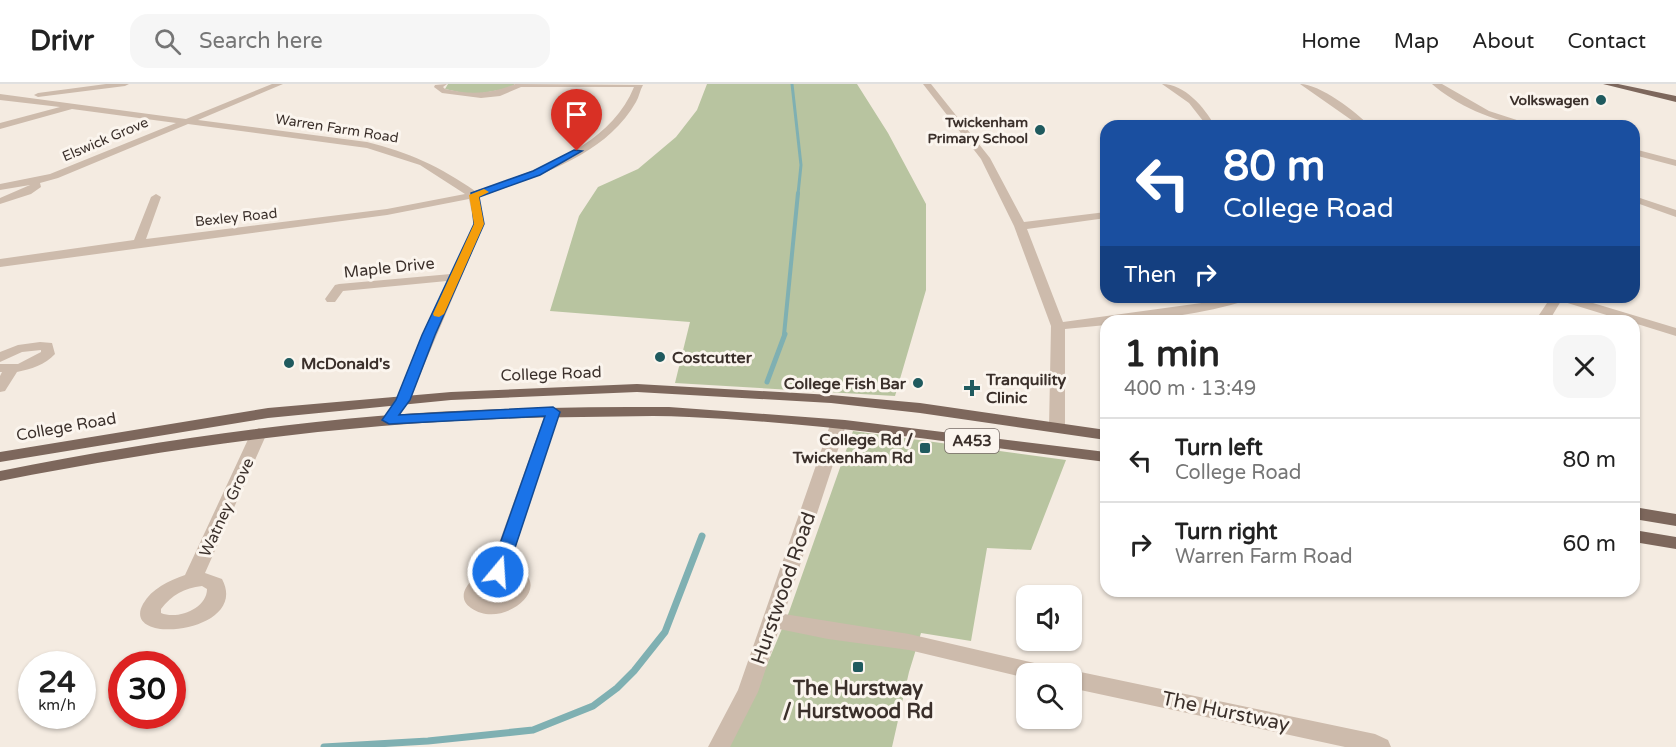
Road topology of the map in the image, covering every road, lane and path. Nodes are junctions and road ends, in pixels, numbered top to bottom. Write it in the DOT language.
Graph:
graph roads {
  1 [pos="125,84"];
  2 [pos="279,84"];
  3 [pos="443,84"];
  4 [pos="520,84"];
  5 [pos="639,84"];
  6 [pos="927,84"];
  7 [pos="1166,84"];
  8 [pos="1304,84"];
  9 [pos="1436,84"];
  10 [pos="1607,84"];
  11 [pos="1624,84"];
  12 [pos="95,89"];
  13 [pos="1676,97"];
  14 [pos="6,104"];
  15 [pos="77,105"];
  16 [pos="1208,120"];
  17 [pos="1358,120"];
  18 [pos="1510,120"];
  19 [pos="186,121"];
  20 [pos="0,125"];
  21 [pos="1640,154"];
  22 [pos="1676,163"];
  23 [pos="34,183"];
  24 [pos="0,187"];
  25 [pos="474,195"];
  26 [pos="156,197"];
  27 [pos="0,201"];
  28 [pos="1640,201"];
  29 [pos="1676,214"];
  30 [pos="1100,216"];
  31 [pos="1020,226"];
  32 [pos="139,243"];
  33 [pos="0,263"];
  34 [pos="456,277"];
  35 [pos="331,299"];
  36 [pos="1224,303"];
  37 [pos="1579,303"];
  38 [pos="1149,315"];
  39 [pos="1619,315"];
  40 [pos="1640,321"];
  41 [pos="1100,322"];
  42 [pos="1058,326"];
  43 [pos="1676,332"];
  44 [pos="0,358"];
  45 [pos="5,369"];
  46 [pos="0,388"];
  47 [pos="403,400"];
  48 [pos="553,412"];
  49 [pos="389,420"];
  50 [pos="838,425"];
  51 [pos="1057,428"];
  52 [pos="259,433"];
  53 [pos="1100,434"];
  54 [pos="1058,451"];
  55 [pos="1100,456"];
  56 [pos="0,457"];
  57 [pos="0,476"];
  58 [pos="1640,514"];
  59 [pos="1676,520"];
  60 [pos="1640,537"];
  61 [pos="1676,543"];
  62 [pos="498,572"];
  63 [pos="192,580"];
  64 [pos="773,620"];
  65 [pos="1016,668"];
  66 [pos="1082,681"];
  67 [pos="719,747"];
  68 [pos="1380,747"];
  1 -- 12 [label="street"];
  2 -- 19 [label="street, Elswick Grove"];
  3 -- 4 [label="street"];
  4 -- 5 [label="street"];
  5 -- 25 [label="street, Bexley Road"];
  6 -- 31 [label="street"];
  7 -- 16 [label="street"];
  8 -- 17 [label="street"];
  9 -- 18 [label="street"];
  10 -- 13 [label="main road"];
  11 -- 13 [label="main road"];
  12 -- 14 [label="street"];
  12 -- 15 [label="street"];
  14 -- 15 [label="street, Warren Farm Road"];
  14 -- 20 [label="street"];
  15 -- 19 [label="street, Warren Farm Road"];
  15 -- 20 [label="street"];
  19 -- 23 [label="street, Elswick Grove"];
  19 -- 25 [label="street, Warren Farm Road"];
  21 -- 22 [label="street"];
  23 -- 24 [label="street, Elswick Grove"];
  23 -- 27 [label="street, Elswick Grove"];
  25 -- 32 [label="street, Bexley Road"];
  25 -- 34 [label="street"];
  26 -- 32 [label="street"];
  28 -- 29 [label="street"];
  30 -- 31 [label="street"];
  31 -- 42 [label="street"];
  32 -- 33 [label="street, Bexley Road"];
  34 -- 35 [label="street, Maple Drive"];
  34 -- 47 [label="street"];
  36 -- 38 [label="street"];
  37 -- 39 [label="street"];
  40 -- 43 [label="street"];
  41 -- 42 [label="street"];
  42 -- 51 [label="street"];
  44 -- 45 [label="street"];
  45 -- 46 [label="street"];
  47 -- 49 [label="main road"];
  47 -- 51 [label="main road, College Road / A453"];
  47 -- 56 [label="main road, College Road / A453"];
  48 -- 49 [label="main road, A453"];
  48 -- 50 [label="main road, A453"];
  48 -- 62 [label="street"];
  49 -- 52 [label="main road, A453"];
  50 -- 54 [label="main road, A453"];
  50 -- 64 [label="street, Hurstwood Road"];
  51 -- 53 [label="main road, College Road / A453"];
  51 -- 54 [label="main road"];
  52 -- 57 [label="main road, A453"];
  52 -- 63 [label="street, Watney Grove"];
  54 -- 55 [label="main road, A453"];
  58 -- 59 [label="main road"];
  60 -- 61 [label="main road"];
  64 -- 65 [label="street"];
  64 -- 67 [label="street, Hurstwood Road"];
  66 -- 68 [label="street, The Hurstway"];
}
